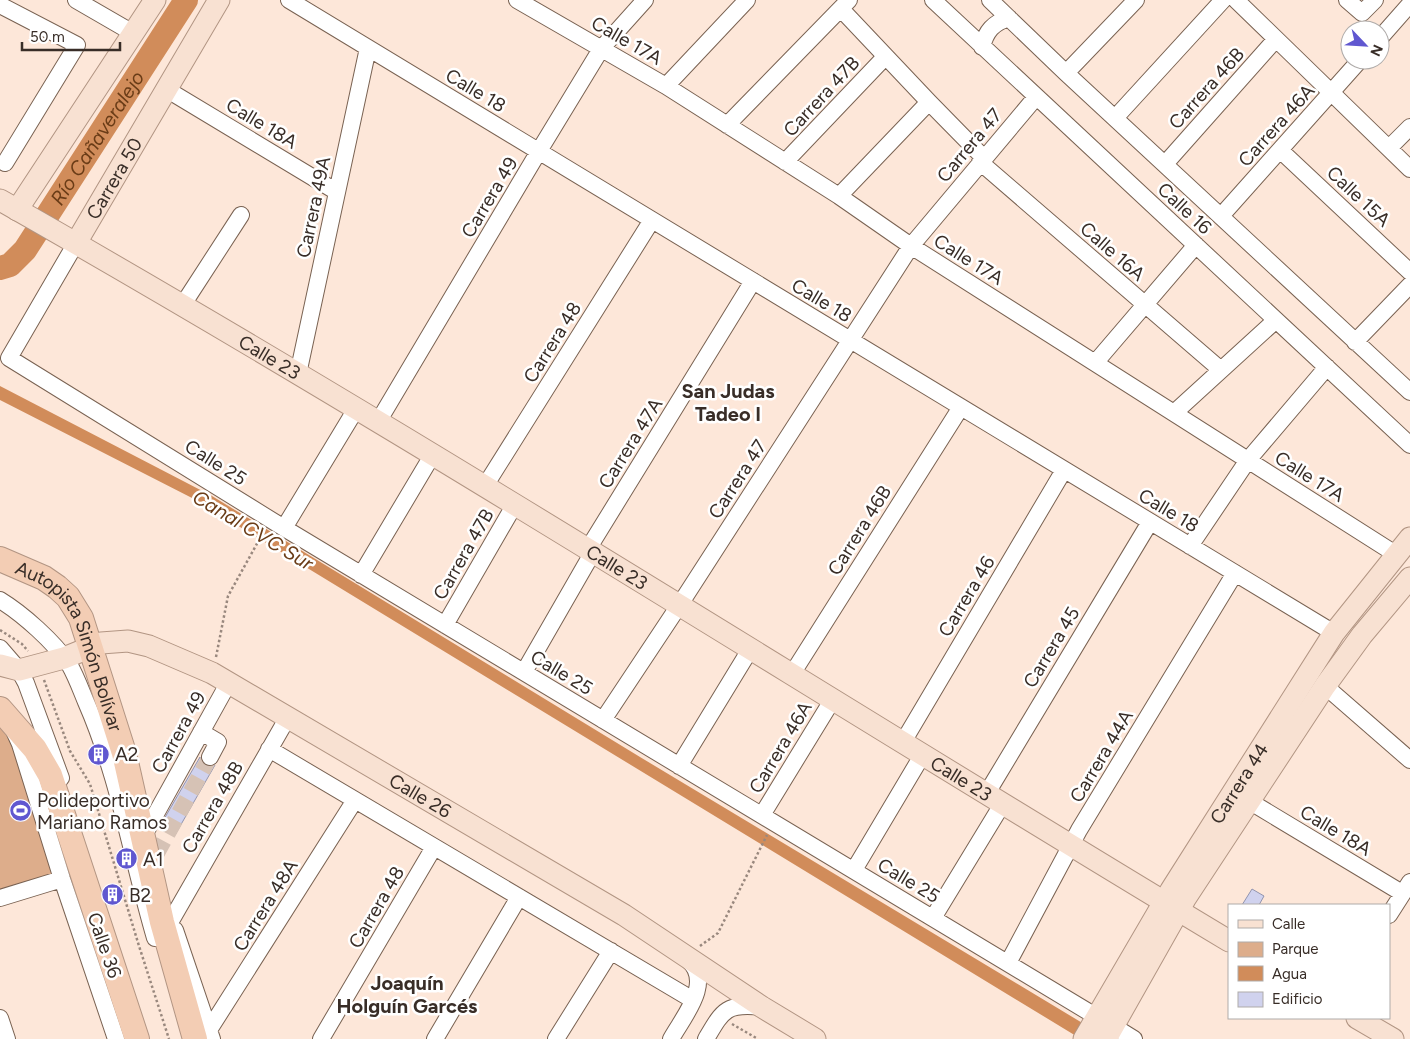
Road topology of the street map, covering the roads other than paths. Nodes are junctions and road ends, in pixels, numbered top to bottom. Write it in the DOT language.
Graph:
graph roads {
  1 [pos="76,0"];
  2 [pos="155,0"];
  3 [pos="219,0"];
  4 [pos="289,0"];
  5 [pos="517,0"];
  6 [pos="645,0"];
  7 [pos="747,0"];
  8 [pos="933,0"];
  9 [pos="1223,0"];
  10 [pos="1236,0"];
  11 [pos="1347,0"];
  12 [pos="1377,0"];
  13 [pos="1131,2"];
  14 [pos="993,3"];
  15 [pos="845,4"];
  16 [pos="1410,4"];
  17 [pos="0,5"];
  18 [pos="1009,18"];
  19 [pos="1397,19"];
  20 [pos="1390,27"];
  21 [pos="133,33"];
  22 [pos="970,35"];
  23 [pos="1276,39"];
  24 [pos="982,47"];
  25 [pos="368,48"];
  26 [pos="601,49"];
  27 [pos="885,57"];
  28 [pos="1351,70"];
  29 [pos="1066,73"];
  30 [pos="666,86"];
  31 [pos="166,89"];
  32 [pos="1331,92"];
  33 [pos="1036,97"];
  34 [pos="929,102"];
  35 [pos="1115,118"];
  36 [pos="726,125"];
  37 [pos="1410,126"];
  38 [pos="1389,148"];
  39 [pos="1280,150"];
  40 [pos="539,151"];
  41 [pos="982,160"];
  42 [pos="786,162"];
  43 [pos="5,163"];
  44 [pos="1165,164"];
  45 [pos="1410,169"];
  46 [pos="337,192"];
  47 [pos="839,196"];
  48 [pos="15,209"];
  49 [pos="241,215"];
  50 [pos="1221,216"];
  51 [pos="652,220"];
  52 [pos="70,240"];
  53 [pos="1196,245"];
  54 [pos="910,246"];
  55 [pos="1410,272"];
  56 [pos="754,281"];
  57 [pos="1410,285"];
  58 [pos="1145,305"];
  59 [pos="182,306"];
  60 [pos="1276,320"];
  61 [pos="851,340"];
  62 [pos="1355,342"];
  63 [pos="9,358"];
  64 [pos="1095,363"];
  65 [pos="1326,367"];
  66 [pos="1220,370"];
  67 [pos="298,374"];
  68 [pos="1410,392"];
  69 [pos="961,407"];
  70 [pos="356,409"];
  71 [pos="1174,413"];
  72 [pos="378,422"];
  73 [pos="1410,445"];
  74 [pos="433,454"];
  75 [pos="1248,460"];
  76 [pos="1064,470"];
  77 [pos="485,486"];
  78 [pos="515,504"];
  79 [pos="1150,522"];
  80 [pos="284,528"];
  81 [pos="1410,538"];
  82 [pos="1190,546"];
  83 [pos="591,551"];
  84 [pos="1397,555"];
  85 [pos="0,559"];
  86 [pos="1235,573"];
  87 [pos="361,575"];
  88 [pos="1406,588"];
  89 [pos="0,600"];
  90 [pos="679,605"];
  91 [pos="82,618"];
  92 [pos="445,625"];
  93 [pos="1334,634"];
  94 [pos="91,647"];
  95 [pos="0,648"];
  96 [pos="751,648"];
  97 [pos="64,658"];
  98 [pos="19,666"];
  99 [pos="524,672"];
  100 [pos="792,674"];
  101 [pos="220,678"];
  102 [pos="1325,686"];
  103 [pos="833,699"];
  104 [pos="5,715"];
  105 [pos="288,716"];
  106 [pos="603,720"];
  107 [pos="201,732"];
  108 [pos="903,742"];
  109 [pos="269,749"];
  110 [pos="124,753"];
  111 [pos="922,754"];
  112 [pos="210,757"];
  113 [pos="1410,760"];
  114 [pos="679,766"];
  115 [pos="995,798"];
  116 [pos="355,800"];
  117 [pos="1249,801"];
  118 [pos="762,815"];
  119 [pos="148,828"];
  120 [pos="1071,844"];
  121 [pos="434,847"];
  122 [pos="854,870"];
  123 [pos="62,879"];
  124 [pos="1406,888"];
  125 [pos="519,897"];
  126 [pos="0,898"];
  127 [pos="1171,906"];
  128 [pos="1390,913"];
  129 [pos="933,918"];
  130 [pos="172,919"];
  131 [pos="1228,940"];
  132 [pos="612,951"];
  133 [pos="685,957"];
  134 [pos="1008,963"];
  135 [pos="693,1000"];
  136 [pos="762,1007"];
  137 [pos="0,1018"];
  138 [pos="1359,1019"];
  139 [pos="1100,1029"];
  140 [pos="205,1036"];
  141 [pos="7,1039"];
  142 [pos="116,1039"];
  143 [pos="137,1039"];
  144 [pos="148,1039"];
  145 [pos="184,1039"];
  146 [pos="321,1039"];
  147 [pos="435,1039"];
  148 [pos="556,1039"];
  149 [pos="670,1039"];
  150 [pos="706,1039"];
  151 [pos="815,1039"];
  152 [pos="1134,1039"];
  153 [pos="1393,1039"];
  1 -- 21 [label="street"];
  2 -- 21 [label="main road"];
  3 -- 31 [label="main road, Carrera 50"];
  4 -- 25 [label="street, Calle 18"];
  5 -- 26 [label="street, Calle 17A"];
  6 -- 26 [label="street, Carrera 49"];
  7 -- 30 [label="street"];
  8 -- 22 [label="street, Calle 16"];
  9 -- 35 [label="street"];
  10 -- 23 [label="street"];
  11 -- 12 [label="street"];
  12 -- 19 [label="street"];
  13 -- 29 [label="street"];
  14 -- 18 [label="street, Calle 16"];
  14 -- 22 [label="street"];
  15 -- 27 [label="street, Calle 16A"];
  15 -- 36 [label="street"];
  16 -- 19 [label="street"];
  17 -- 43 [label="street"];
  18 -- 24 [label="street"];
  18 -- 29 [label="street, Calle 16"];
  19 -- 20 [label="street"];
  21 -- 48 [label="main road"];
  22 -- 24 [label="street, Calle 16"];
  23 -- 32 [label="street"];
  23 -- 44 [label="street, Carrera 46B"];
  24 -- 33 [label="street, Calle 16"];
  25 -- 40 [label="street, Calle 18"];
  25 -- 46 [label="street, Carrera 49A"];
  26 -- 30 [label="street, Calle 17A"];
  26 -- 40 [label="street, Carrera 49"];
  27 -- 34 [label="street, Calle 16A"];
  27 -- 42 [label="street, Carrera 47B"];
  28 -- 32 [label="street, Carrera 46A"];
  29 -- 35 [label="street, Calle 16"];
  30 -- 36 [label="street, Calle 17A"];
  31 -- 46 [label="street, Calle 18A"];
  31 -- 52 [label="main road, Carrera 50"];
  32 -- 38 [label="street"];
  32 -- 39 [label="street, Carrera 46A"];
  33 -- 41 [label="street, Carrera 47"];
  33 -- 53 [label="street, Calle 16"];
  34 -- 41 [label="street, Calle 16A"];
  34 -- 47 [label="street"];
  35 -- 44 [label="street, Calle 16"];
  36 -- 42 [label="street, Calle 17A"];
  37 -- 38 [label="street"];
  38 -- 45 [label="street"];
  39 -- 50 [label="street, Carrera 46A"];
  39 -- 55 [label="street, Calle 15A"];
  40 -- 51 [label="street, Calle 18"];
  40 -- 72 [label="street, Carrera 49"];
  41 -- 54 [label="street, Carrera 47"];
  41 -- 58 [label="street, Calle 16A"];
  42 -- 47 [label="street, Calle 17A"];
  44 -- 50 [label="street, Calle 16"];
  46 -- 67 [label="street, Carrera 49A"];
  47 -- 54 [label="street, Calle 17A"];
  48 -- 52 [label="main road, Calle 23"];
  49 -- 59 [label="street"];
  50 -- 62 [label="street, Calle 16"];
  51 -- 56 [label="street, Calle 18"];
  51 -- 77 [label="street, Carrera 48"];
  52 -- 59 [label="main road, Calle 23"];
  52 -- 63 [label="street, Carrera 50"];
  53 -- 58 [label="street"];
  53 -- 60 [label="street, Calle 16"];
  54 -- 61 [label="street, Carrera 47"];
  54 -- 64 [label="street, Calle 17A"];
  56 -- 61 [label="street, Calle 18"];
  56 -- 83 [label="street, Carrera 47A"];
  57 -- 62 [label="street"];
  58 -- 64 [label="street"];
  58 -- 66 [label="street, Calle 16A"];
  59 -- 67 [label="main road, Calle 23"];
  60 -- 65 [label="street, Calle 16"];
  60 -- 66 [label="street"];
  61 -- 69 [label="street, Calle 18"];
  61 -- 90 [label="street, Carrera 47"];
  62 -- 68 [label="street, Calle 16"];
  63 -- 80 [label="street, Calle 25"];
  64 -- 71 [label="street, Calle 17A"];
  65 -- 73 [label="street, Calle 16"];
  65 -- 75 [label="street"];
  66 -- 71 [label="street"];
  67 -- 70 [label="main road, Calle 23"];
  69 -- 76 [label="street, Calle 18"];
  69 -- 100 [label="street, Carrera 46B"];
  70 -- 72 [label="main road, Calle 23"];
  70 -- 80 [label="street"];
  71 -- 75 [label="street, Calle 17A"];
  72 -- 74 [label="main road, Calle 23"];
  74 -- 77 [label="main road, Calle 23"];
  74 -- 87 [label="street"];
  75 -- 82 [label="street"];
  75 -- 84 [label="street, Calle 17A"];
  76 -- 79 [label="street, Calle 18"];
  76 -- 108 [label="street, Carrera 46"];
  77 -- 78 [label="main road, Calle 23"];
  78 -- 83 [label="main road, Calle 23"];
  78 -- 92 [label="street, Carrera 47B"];
  79 -- 82 [label="street, Calle 18"];
  79 -- 115 [label="street, Carrera 45"];
  80 -- 87 [label="street, Calle 25"];
  81 -- 84 [label="main road, Carrera 44"];
  82 -- 86 [label="street, Calle 18"];
  83 -- 90 [label="main road, Calle 23"];
  83 -- 99 [label="street, Carrera 47A"];
  84 -- 93 [label="main road, Carrera 44"];
  85 -- 91 [label="highway, Autopista Simón Bolívar"];
  86 -- 93 [label="street, Calle 18"];
  86 -- 120 [label="street, Carrera 44A"];
  87 -- 92 [label="street, Calle 25"];
  88 -- 102 [label="main road, Carrera 44"];
  89 -- 97 [label="street"];
  90 -- 96 [label="main road, Calle 23"];
  90 -- 106 [label="street, Carrera 47"];
  91 -- 94 [label="highway, Autopista Simón Bolívar"];
  91 -- 97 [label="main road"];
  92 -- 99 [label="street, Calle 25"];
  93 -- 127 [label="main road, Carrera 44"];
  94 -- 97 [label="main road, Calle 26"];
  94 -- 101 [label="main road, Calle 26"];
  94 -- 110 [label="highway, Autopista Simón Bolívar"];
  95 -- 98 [label="street"];
  96 -- 100 [label="main road, Calle 23"];
  96 -- 114 [label="street"];
  97 -- 98 [label="main road, Calle 26"];
  97 -- 145 [label="street"];
  98 -- 144 [label="street"];
  99 -- 106 [label="street, Calle 25"];
  100 -- 103 [label="main road, Calle 23"];
  101 -- 105 [label="main road, Calle 26"];
  101 -- 107 [label="street, Carrera 49"];
  102 -- 113 [label="street"];
  102 -- 117 [label="main road, Carrera 44"];
  103 -- 108 [label="main road, Calle 23"];
  103 -- 118 [label="street, Carrera 46A"];
  104 -- 123 [label="street, Calle 36"];
  104 -- 143 [label="highway"];
  105 -- 109 [label="street, Carrera 48B"];
  105 -- 133 [label="main road, Calle 26"];
  106 -- 114 [label="street, Calle 25"];
  107 -- 112 [label="street"];
  107 -- 119 [label="street, Carrera 49"];
  108 -- 111 [label="main road, Calle 23"];
  109 -- 116 [label="street, Calle 26"];
  109 -- 130 [label="street, Carrera 48B"];
  110 -- 119 [label="street"];
  110 -- 140 [label="highway, Autopista Simón Bolívar"];
  111 -- 115 [label="main road, Calle 23"];
  111 -- 122 [label="street"];
  114 -- 118 [label="street, Calle 25"];
  115 -- 120 [label="main road, Calle 23"];
  115 -- 129 [label="street, Carrera 45"];
  116 -- 121 [label="street, Calle 26"];
  116 -- 140 [label="street, Carrera 48A"];
  117 -- 124 [label="street, Calle 18A"];
  117 -- 127 [label="main road, Carrera 44"];
  118 -- 122 [label="street, Calle 25"];
  119 -- 130 [label="street"];
  120 -- 127 [label="main road, Calle 23"];
  120 -- 134 [label="street, Carrera 44A"];
  121 -- 125 [label="street, Calle 26"];
  121 -- 146 [label="street, Carrera 48"];
  122 -- 129 [label="street, Calle 25"];
  123 -- 126 [label="street"];
  123 -- 142 [label="street, Calle 36"];
  124 -- 128 [label="street"];
  125 -- 132 [label="street, Calle 26"];
  125 -- 147 [label="street"];
  127 -- 131 [label="main road, Calle 23"];
  127 -- 139 [label="main road, Carrera 44"];
  129 -- 134 [label="street, Calle 25"];
  130 -- 140 [label="street"];
  132 -- 135 [label="street, Calle 26"];
  132 -- 148 [label="street"];
  133 -- 135 [label="street"];
  133 -- 136 [label="main road, Calle 26"];
  134 -- 139 [label="street, Calle 25"];
  135 -- 149 [label="street"];
  136 -- 150 [label="street"];
  136 -- 151 [label="main road, Calle 26"];
  137 -- 141 [label="street"];
  138 -- 153 [label="main road"];
  139 -- 152 [label="street, Calle 25"];
}
